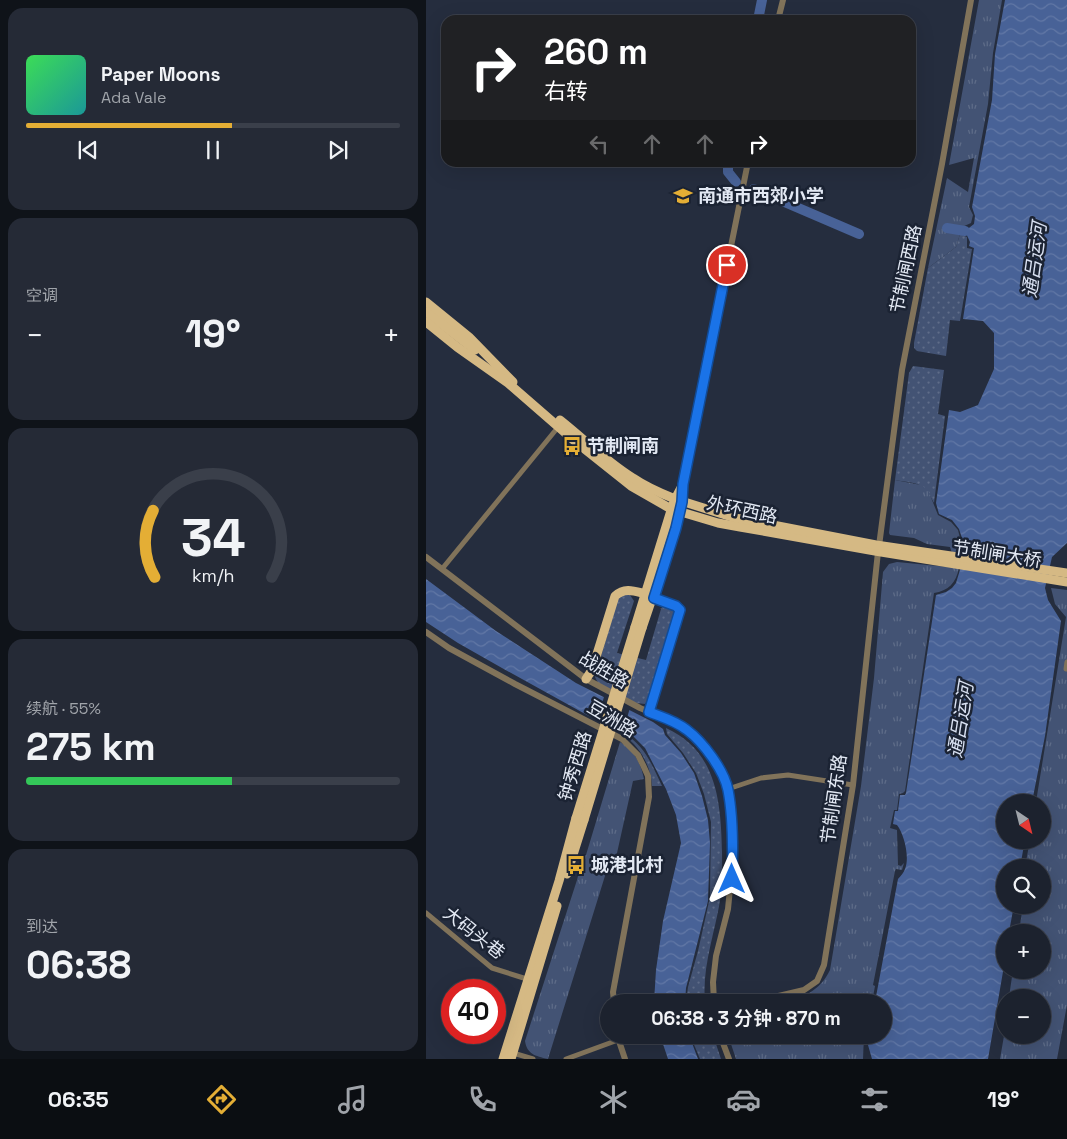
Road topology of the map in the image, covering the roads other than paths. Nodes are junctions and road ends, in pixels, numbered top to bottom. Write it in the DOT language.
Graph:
graph roads {
  1 [pos="782,0"];
  2 [pos="971,0"];
  3 [pos="779,15"];
  4 [pos="747,167"];
  5 [pos="426,302"];
  6 [pos="426,312"];
  7 [pos="427,326"];
  8 [pos="510,382"];
  9 [pos="559,426"];
  10 [pos="683,484"];
  11 [pos="677,505"];
  12 [pos="878,549"];
  13 [pos="922,555"];
  14 [pos="426,557"];
  15 [pos="442,569"];
  16 [pos="1067,573"];
  17 [pos="1067,582"];
  18 [pos="650,596"];
  19 [pos="426,632"];
  20 [pos="1067,662"];
  21 [pos="1066,669"];
  22 [pos="586,679"];
  23 [pos="649,712"];
  24 [pos="853,785"];
  25 [pos="728,789"];
  26 [pos="426,912"];
  27 [pos="532,980"];
  28 [pos="613,994"];
  29 [pos="714,994"];
  30 [pos="787,994"];
  31 [pos="603,1044"];
  32 [pos="620,1044"];
  33 [pos="723,1044"];
  34 [pos="512,1056"];
  35 [pos="503,1059"];
  36 [pos="533,1059"];
  37 [pos="566,1059"];
  38 [pos="625,1059"];
  39 [pos="729,1059"];
  1 -- 3 [label="street"];
  2 -- 12 [label="street, 节制闸西路"];
  4 -- 10 [label="street"];
  5 -- 8 [label="main road, 外环西路"];
  6 -- 8 [label="main road, 外环西路"];
  7 -- 8 [label="main road, 外环西路"];
  8 -- 9 [label="main road, 外环西路"];
  8 -- 11 [label="main road, 外环西路"];
  9 -- 11 [label="main road, 外环西路"];
  9 -- 15 [label="street"];
  10 -- 11 [label="main road"];
  11 -- 12 [label="main road, 外环西路"];
  11 -- 18 [label="main road, 钟秀西路"];
  12 -- 13 [label="main road, 外环西路"];
  12 -- 24 [label="street, 节制闸东路"];
  13 -- 16 [label="main road, 节制闸大桥"];
  13 -- 17 [label="main road, 节制闸大桥"];
  14 -- 15 [label="street, 战胜路"];
  15 -- 22 [label="street, 战胜路"];
  18 -- 22 [label="main road"];
  18 -- 23 [label="main road"];
  18 -- 27 [label="main road, 钟秀西路, bridge"];
  19 -- 28 [label="street, 豆洲路"];
  20 -- 21 [label="street"];
  22 -- 23 [label="street, 战胜路"];
  23 -- 25 [label="street, 战胜路"];
  24 -- 25 [label="street"];
  24 -- 30 [label="street, 节制闸东路"];
  25 -- 29 [label="street, 战胜路"];
  26 -- 27 [label="street, 大码头巷"];
  27 -- 34 [label="main road, 钟秀西路"];
  27 -- 35 [label="main road, 钟秀西路"];
  31 -- 37 [label="street"];
  32 -- 38 [label="street"];
  33 -- 39 [label="street"];
  34 -- 36 [label="street"];
}
